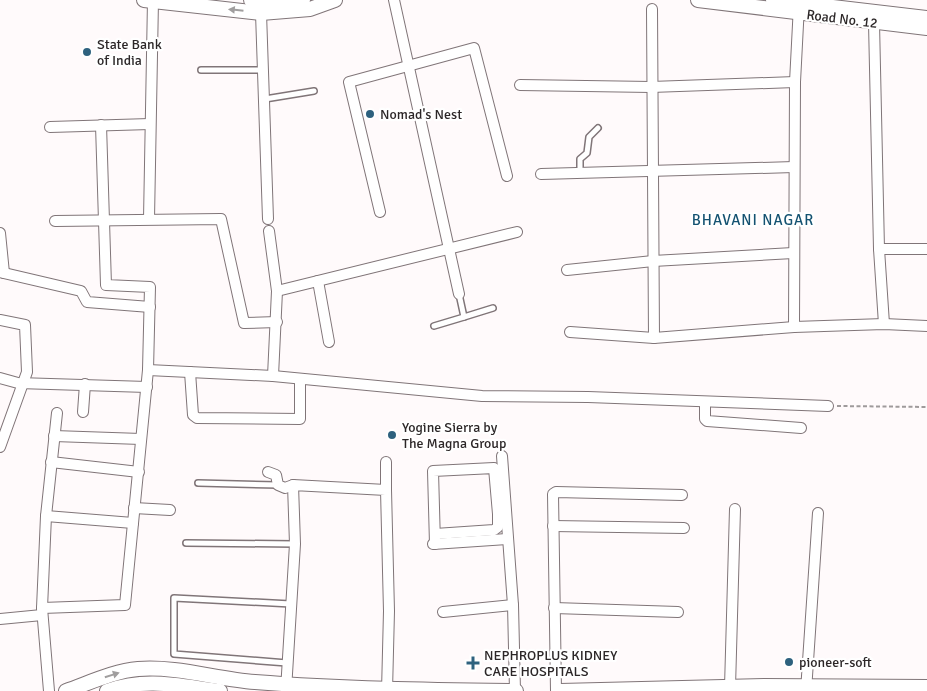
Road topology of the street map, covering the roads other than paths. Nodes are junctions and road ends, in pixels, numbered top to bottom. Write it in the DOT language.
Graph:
graph roads {
  1 [pos="251,0"];
  2 [pos="294,0"];
  3 [pos="335,0"];
  4 [pos="394,0"];
  5 [pos="698,0"];
  6 [pos="773,0"];
  7 [pos="150,1"];
  8 [pos="820,3"];
  9 [pos="799,6"];
  10 [pos="652,9"];
  11 [pos="261,13"];
  12 [pos="927,18"];
  13 [pos="874,23"];
  14 [pos="927,28"];
  15 [pos="408,64"];
  16 [pos="200,70"];
  17 [pos="264,70"];
  18 [pos="795,82"];
  19 [pos="520,86"];
  20 [pos="651,87"];
  21 [pos="314,92"];
  22 [pos="265,99"];
  23 [pos="150,124"];
  24 [pos="101,125"];
  25 [pos="50,127"];
  26 [pos="598,128"];
  27 [pos="794,168"];
  28 [pos="652,170"];
  29 [pos="580,173"];
  30 [pos="541,174"];
  31 [pos="507,176"];
  32 [pos="380,212"];
  33 [pos="106,219"];
  34 [pos="149,219"];
  35 [pos="268,219"];
  36 [pos="55,221"];
  37 [pos="270,231"];
  38 [pos="517,232"];
  39 [pos="0,233"];
  40 [pos="449,249"];
  41 [pos="879,249"];
  42 [pos="927,250"];
  43 [pos="793,253"];
  44 [pos="653,261"];
  45 [pos="567,270"];
  46 [pos="2,272"];
  47 [pos="318,281"];
  48 [pos="277,291"];
  49 [pos="459,294"];
  50 [pos="150,307"];
  51 [pos="494,308"];
  52 [pos="464,317"];
  53 [pos="0,320"];
  54 [pos="277,322"];
  55 [pos="884,324"];
  56 [pos="434,326"];
  57 [pos="927,326"];
  58 [pos="794,327"];
  59 [pos="570,332"];
  60 [pos="654,338"];
  61 [pos="328,342"];
  62 [pos="148,370"];
  63 [pos="190,372"];
  64 [pos="273,376"];
  65 [pos="0,378"];
  66 [pos="300,379"];
  67 [pos="25,382"];
  68 [pos="85,384"];
  69 [pos="147,387"];
  70 [pos="706,402"];
  71 [pos="828,406"];
  72 [pos="83,412"];
  73 [pos="57,413"];
  74 [pos="801,428"];
  75 [pos="54,436"];
  76 [pos="142,439"];
  77 [pos="0,447"];
  78 [pos="502,456"];
  79 [pos="52,462"];
  80 [pos="386,462"];
  81 [pos="139,472"];
  82 [pos="268,472"];
  83 [pos="198,484"];
  84 [pos="278,485"];
  85 [pos="293,485"];
  86 [pos="386,490"];
  87 [pos="682,495"];
  88 [pos="134,508"];
  89 [pos="735,509"];
  90 [pos="170,510"];
  91 [pos="818,513"];
  92 [pos="502,514"];
  93 [pos="46,516"];
  94 [pos="133,523"];
  95 [pos="553,526"];
  96 [pos="684,528"];
  97 [pos="507,539"];
  98 [pos="434,541"];
  99 [pos="186,543"];
  100 [pos="295,544"];
  101 [pos="292,604"];
  102 [pos="513,605"];
  103 [pos="554,608"];
  104 [pos="42,611"];
  105 [pos="443,612"];
  106 [pos="678,612"];
  107 [pos="0,619"];
  108 [pos="288,663"];
  109 [pos="286,687"];
  110 [pos="730,687"];
  111 [pos="927,687"];
  112 [pos="806,689"];
  113 [pos="387,690"];
  114 [pos="49,691"];
  115 [pos="66,691"];
  116 [pos="107,691"];
  117 [pos="220,691"];
  118 [pos="516,691"];
  119 [pos="556,691"];
  120 [pos="560,691"];
  1 -- 2 [label="main road"];
  3 -- 11 [label="main road"];
  4 -- 15 [label="street"];
  5 -- 9 [label="main road, Road No. 12"];
  6 -- 9 [label="main road"];
  11 -- 7 [label="main road, one-way"];
  7 -- 23 [label="street"];
  8 -- 9 [label="main road"];
  8 -- 12 [label="main road"];
  9 -- 13 [label="main road, Road No. 12"];
  9 -- 18 [label="street"];
  10 -- 20 [label="street"];
  11 -- 17 [label="street"];
  13 -- 14 [label="main road, Road No. 12"];
  13 -- 41 [label="street"];
  15 -- 31 [label="street"];
  15 -- 32 [label="street"];
  15 -- 40 [label="street"];
  16 -- 17 [label="lane"];
  17 -- 22 [label="street"];
  18 -- 20 [label="street"];
  18 -- 27 [label="street"];
  19 -- 20 [label="street"];
  20 -- 28 [label="street"];
  21 -- 22 [label="lane"];
  22 -- 35 [label="street"];
  23 -- 24 [label="street"];
  23 -- 34 [label="street"];
  24 -- 25 [label="street"];
  24 -- 33 [label="street"];
  26 -- 29 [label="lane"];
  27 -- 28 [label="street"];
  27 -- 43 [label="street"];
  28 -- 29 [label="street"];
  28 -- 44 [label="street"];
  29 -- 30 [label="street"];
  33 -- 34 [label="street"];
  33 -- 36 [label="street"];
  33 -- 50 [label="street"];
  34 -- 54 [label="street"];
  37 -- 48 [label="street"];
  38 -- 40 [label="street"];
  39 -- 46 [label="street"];
  40 -- 47 [label="street"];
  40 -- 49 [label="street"];
  41 -- 42 [label="street"];
  41 -- 55 [label="street"];
  43 -- 44 [label="street"];
  43 -- 58 [label="street"];
  44 -- 45 [label="street"];
  44 -- 60 [label="street"];
  46 -- 50 [label="street"];
  47 -- 48 [label="street"];
  47 -- 61 [label="street"];
  48 -- 54 [label="street"];
  49 -- 52 [label="lane"];
  50 -- 62 [label="street"];
  51 -- 52 [label="lane"];
  52 -- 56 [label="lane"];
  53 -- 67 [label="street"];
  54 -- 64 [label="street"];
  55 -- 57 [label="street"];
  55 -- 58 [label="street"];
  58 -- 60 [label="street"];
  59 -- 60 [label="street"];
  62 -- 63 [label="street"];
  62 -- 69 [label="street"];
  63 -- 64 [label="street"];
  63 -- 66 [label="street"];
  64 -- 66 [label="street"];
  65 -- 67 [label="street"];
  66 -- 70 [label="street"];
  67 -- 68 [label="street"];
  67 -- 77 [label="street"];
  68 -- 69 [label="street"];
  68 -- 72 [label="street"];
  69 -- 76 [label="street"];
  70 -- 71 [label="street"];
  70 -- 74 [label="street"];
  73 -- 75 [label="street"];
  75 -- 76 [label="street"];
  75 -- 79 [label="street"];
  76 -- 81 [label="street"];
  78 -- 92 [label="street"];
  79 -- 81 [label="street"];
  79 -- 93 [label="street"];
  80 -- 86 [label="street"];
  81 -- 88 [label="street"];
  82 -- 84 [label="street"];
  83 -- 84 [label="lane"];
  84 -- 85 [label="street"];
  85 -- 86 [label="street"];
  85 -- 100 [label="street"];
  86 -- 113 [label="street"];
  87 -- 95 [label="street"];
  88 -- 90 [label="street"];
  88 -- 94 [label="street"];
  89 -- 110 [label="street"];
  91 -- 112 [label="street"];
  92 -- 97 [label="street"];
  92 -- 98 [label="street"];
  92 -- 98 [label="street"];
  93 -- 94 [label="street"];
  93 -- 104 [label="street"];
  94 -- 104 [label="street"];
  95 -- 96 [label="street"];
  95 -- 103 [label="street"];
  97 -- 98 [label="street"];
  97 -- 102 [label="street"];
  99 -- 100 [label="lane"];
  100 -- 101 [label="street"];
  101 -- 108 [label="street"];
  101 -- 108 [label="lane"];
  102 -- 105 [label="street"];
  102 -- 118 [label="street"];
  103 -- 106 [label="street"];
  103 -- 119 [label="street"];
  104 -- 107 [label="street"];
  104 -- 114 [label="street"];
  108 -- 109 [label="street"];
  109 -- 113 [label="main road"];
  115 -- 109 [label="main road, one-way"];
  110 -- 112 [label="main road"];
  110 -- 120 [label="main road"];
  111 -- 112 [label="main road"];
  113 -- 118 [label="main road"];
  116 -- 117 [label="main road"];
}
